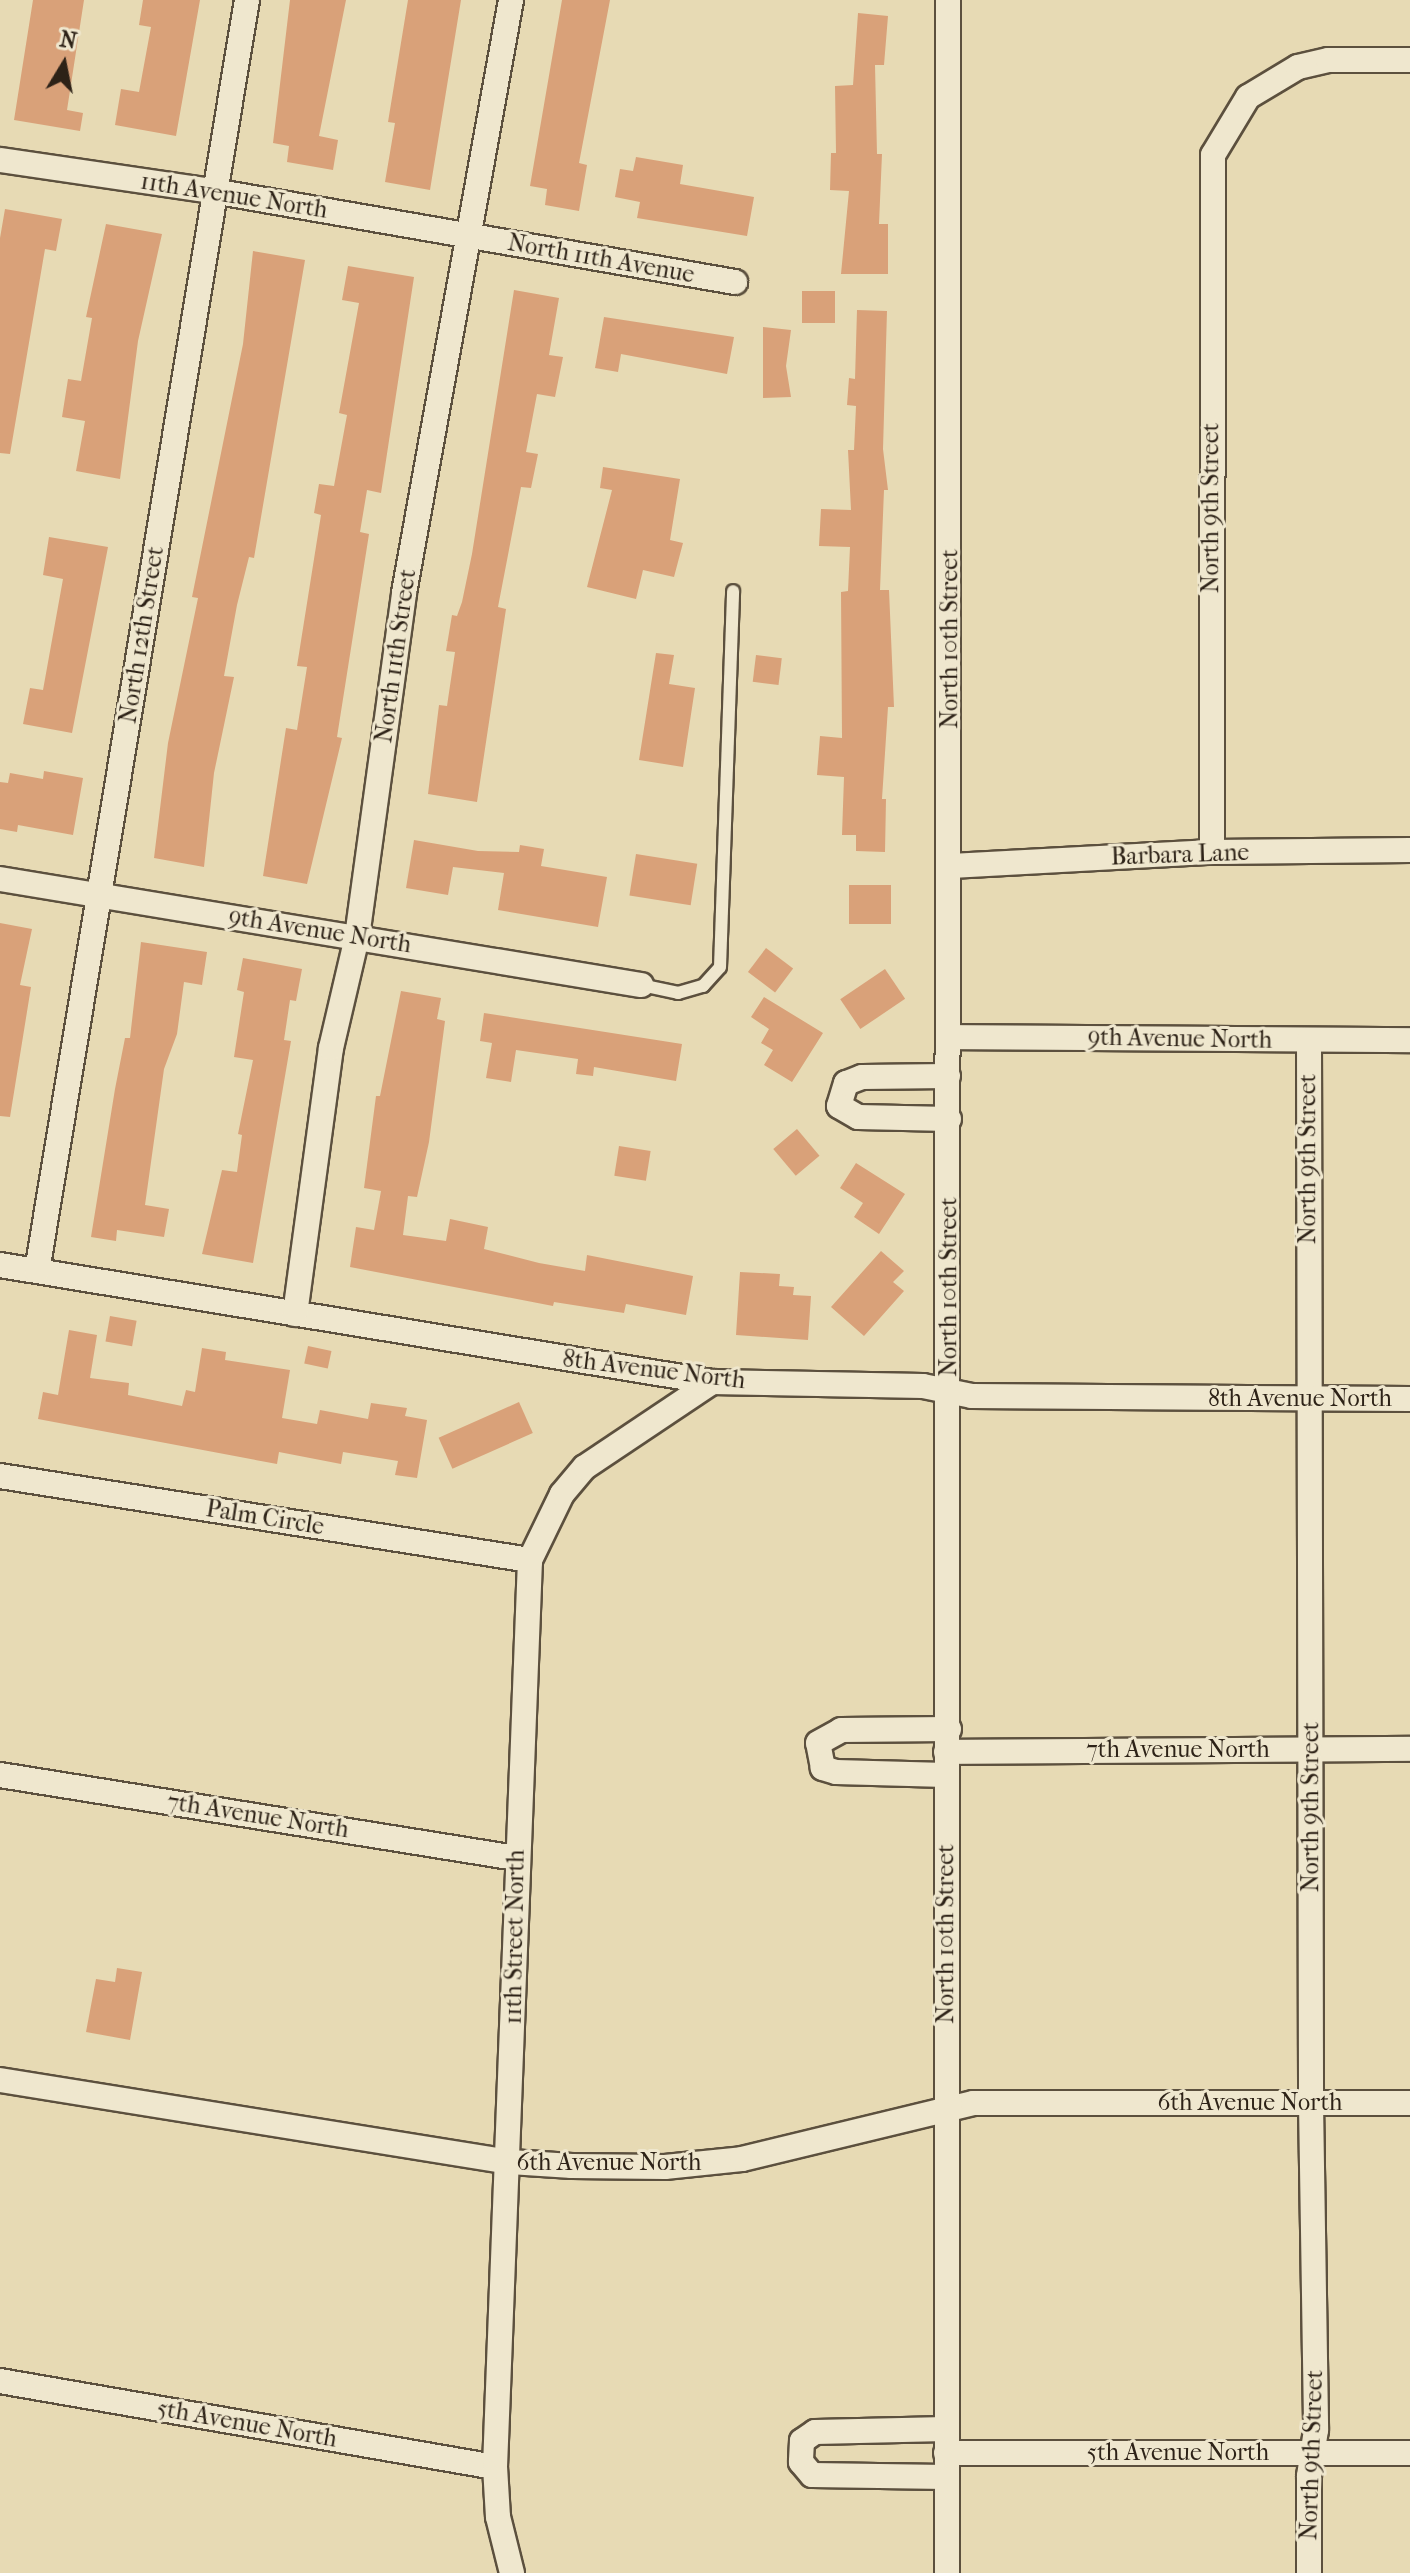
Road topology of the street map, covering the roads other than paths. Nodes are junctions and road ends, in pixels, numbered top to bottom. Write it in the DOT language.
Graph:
graph roads {
  1 [pos="247,0"];
  2 [pos="511,0"];
  3 [pos="948,0"];
  4 [pos="1410,60"];
  5 [pos="0,160"];
  6 [pos="213,191"];
  7 [pos="467,236"];
  8 [pos="735,282"];
  9 [pos="733,591"];
  10 [pos="1410,850"];
  11 [pos="1212,852"];
  12 [pos="951,866"];
  13 [pos="0,879"];
  14 [pos="99,895"];
  15 [pos="357,937"];
  16 [pos="641,985"];
  17 [pos="950,1037"];
  18 [pos="1309,1040"];
  19 [pos="1410,1040"];
  20 [pos="948,1076"];
  21 [pos="949,1119"];
  22 [pos="0,1265"];
  23 [pos="37,1271"];
  24 [pos="295,1314"];
  25 [pos="712,1382"];
  26 [pos="949,1392"];
  27 [pos="1307,1399"];
  28 [pos="1410,1399"];
  29 [pos="0,1476"];
  30 [pos="530,1560"];
  31 [pos="1312,1749"];
  32 [pos="1410,1749"];
  33 [pos="947,1752"];
  34 [pos="0,1775"];
  35 [pos="516,1858"];
  36 [pos="0,2080"];
  37 [pos="1311,2103"];
  38 [pos="1410,2103"];
  39 [pos="947,2108"];
  40 [pos="510,2162"];
  41 [pos="0,2381"];
  42 [pos="946,2453"];
  43 [pos="1312,2453"];
  44 [pos="1410,2453"];
  45 [pos="495,2467"];
  46 [pos="512,2573"];
  47 [pos="947,2573"];
  48 [pos="1309,2573"];
  1 -- 6 [label="street, North 12th Street"];
  2 -- 7 [label="street, North 11th Street"];
  3 -- 12 [label="street, North 10th Street"];
  4 -- 11 [label="street, North 9th Street"];
  5 -- 6 [label="street, 11th Avenue North"];
  6 -- 7 [label="street, 11th Avenue North"];
  6 -- 14 [label="street, North 12th Street"];
  7 -- 8 [label="street, North 11th Avenue"];
  7 -- 15 [label="street, North 11th Street"];
  9 -- 16 [label="lane"];
  10 -- 11 [label="street, Barbara Lane"];
  11 -- 12 [label="street, Barbara Lane"];
  12 -- 17 [label="street, North 10th Street"];
  13 -- 14 [label="street, 9th Avenue North"];
  14 -- 15 [label="street, 9th Avenue North"];
  14 -- 23 [label="street, North 12th Street"];
  15 -- 16 [label="street, 9th Avenue North"];
  15 -- 24 [label="street, North 11th Street"];
  17 -- 18 [label="street, 9th Avenue North"];
  17 -- 20 [label="street, North 10th Street"];
  18 -- 19 [label="street, 9th Avenue North"];
  18 -- 27 [label="street, North 9th Street"];
  20 -- 21 [label="street, North 10th Street"];
  20 -- 21 [label="street"];
  21 -- 26 [label="street, North 10th Street"];
  22 -- 23 [label="street, 8th Avenue North"];
  23 -- 24 [label="street, 8th Avenue North"];
  24 -- 25 [label="street, 8th Avenue North"];
  25 -- 26 [label="street, 8th Avenue North"];
  25 -- 30 [label="street, 11th Street North"];
  26 -- 27 [label="street, 8th Avenue North"];
  26 -- 33 [label="street, North 10th Street"];
  27 -- 28 [label="street, 8th Avenue North"];
  27 -- 31 [label="street, North 9th Street"];
  29 -- 30 [label="street, Palm Circle"];
  30 -- 35 [label="street, 11th Street North"];
  31 -- 32 [label="street, 7th Avenue North"];
  31 -- 33 [label="street, 7th Avenue North"];
  31 -- 37 [label="street, North 9th Street"];
  33 -- 39 [label="street, North 10th Street"];
  34 -- 35 [label="street, 7th Avenue North"];
  35 -- 40 [label="street, 11th Street North"];
  36 -- 40 [label="street, 6th Avenue North"];
  37 -- 38 [label="street, 6th Avenue North"];
  37 -- 39 [label="street, 6th Avenue North"];
  37 -- 43 [label="street, North 9th Street"];
  39 -- 40 [label="street, 6th Avenue North"];
  39 -- 42 [label="street, North 10th Street"];
  40 -- 45 [label="street, 11th Street North"];
  41 -- 45 [label="street, 5th Avenue North"];
  42 -- 42 [label="street"];
  42 -- 43 [label="street, 5th Avenue North"];
  42 -- 47 [label="street, North 10th Street"];
  43 -- 44 [label="street, 5th Avenue North"];
  43 -- 48 [label="street, North 9th Street"];
  45 -- 46 [label="street, 11th Street North"];
}
